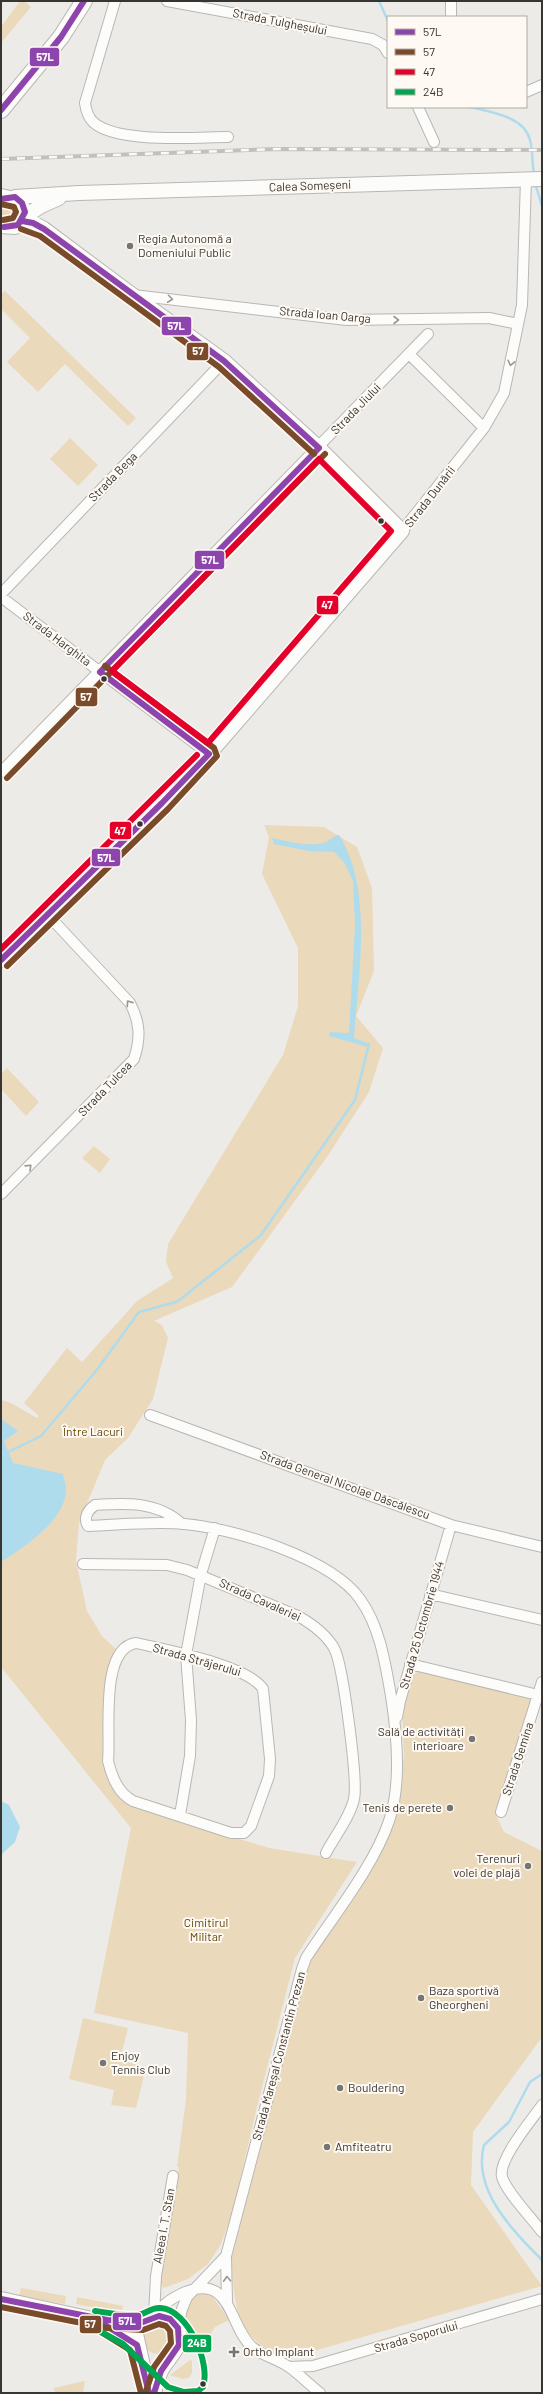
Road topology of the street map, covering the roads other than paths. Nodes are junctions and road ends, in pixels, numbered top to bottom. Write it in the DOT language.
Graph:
graph roads {
  1 [pos="84,1"];
  2 [pos="115,1"];
  3 [pos="167,1"];
  4 [pos="451,1"];
  5 [pos="452,16"];
  6 [pos="387,52"];
  7 [pos="542,85"];
  8 [pos="527,92"];
  9 [pos="418,108"];
  10 [pos="1,110"];
  11 [pos="228,136"];
  12 [pos="434,142"];
  13 [pos="532,179"];
  14 [pos="79,193"];
  15 [pos="6,197"];
  16 [pos="23,219"];
  17 [pos="4,229"];
  18 [pos="131,294"];
  19 [pos="518,324"];
  20 [pos="428,334"];
  21 [pos="409,354"];
  22 [pos="224,361"];
  23 [pos="484,428"];
  24 [pos="319,448"];
  25 [pos="402,531"];
  26 [pos="1,596"];
  27 [pos="100,672"];
  28 [pos="209,754"];
  29 [pos="1,772"];
  30 [pos="48,915"];
  31 [pos="1,960"];
  32 [pos="1,1194"];
  33 [pos="150,1415"];
  34 [pos="182,1524"];
  35 [pos="451,1525"];
  36 [pos="215,1528"];
  37 [pos="542,1547"];
  38 [pos="83,1564"];
  39 [pos="201,1574"];
  40 [pos="430,1594"];
  41 [pos="542,1620"];
  42 [pos="186,1655"];
  43 [pos="410,1664"];
  44 [pos="542,1682"];
  45 [pos="538,1695"];
  46 [pos="396,1726"];
  47 [pos="501,1812"];
  48 [pos="180,1815"];
  49 [pos="326,1853"];
  50 [pos="541,2107"];
  51 [pos="173,2176"];
  52 [pos="542,2232"];
  53 [pos="226,2256"];
  54 [pos="192,2291"];
  55 [pos="1,2299"];
  56 [pos="542,2299"];
  57 [pos="227,2302"];
  58 [pos="94,2319"];
  59 [pos="150,2319"];
  60 [pos="178,2328"];
  61 [pos="138,2348"];
  62 [pos="169,2358"];
  63 [pos="289,2367"];
  64 [pos="148,2393"];
  65 [pos="154,2393"];
  66 [pos="320,2393"];
  1 -- 10 [label="main road"];
  2 -- 11 [label="street"];
  3 -- 6 [label="street, Strada Tulgheșului"];
  4 -- 5 [label="street"];
  7 -- 8 [label="street"];
  9 -- 12 [label="street"];
  13 -- 14 [label="street, Calea Someșeni"];
  13 -- 19 [label="street, Strada Dunării"];
  14 -- 15 [label="street, Calea Someșeni"];
  14 -- 16 [label="street, Calea Someșeni"];
  15 -- 16 [label="street"];
  16 -- 17 [label="street, Calea Someșeni"];
  16 -- 18 [label="street"];
  18 -- 19 [label="street, Strada Ioan Oarga, one-way"];
  18 -- 22 [label="street"];
  19 -- 23 [label="street, Strada Dunării, one-way"];
  20 -- 21 [label="street, Strada Jiului"];
  21 -- 23 [label="street"];
  21 -- 24 [label="street, Strada Jiului"];
  22 -- 24 [label="street"];
  22 -- 26 [label="street, Strada Bega"];
  23 -- 25 [label="street, Strada Dunării"];
  24 -- 25 [label="street"];
  24 -- 27 [label="street, Strada Jiului"];
  25 -- 28 [label="street, Strada Dunării"];
  26 -- 27 [label="street, Strada Harghita"];
  27 -- 28 [label="street, Strada Harghita"];
  27 -- 29 [label="street, Strada Jiului"];
  28 -- 30 [label="street, Strada Dunării"];
  30 -- 31 [label="street, Strada Dunării"];
  32 -- 30 [label="street, Strada Tulcea, one-way"];
  33 -- 35 [label="street, Strada General Nicolae Dăscălescu"];
  34 -- 34 [label="street, Strada Mareșal Constantin Prezan"];
  34 -- 36 [label="street, Strada Mareșal Constantin Prezan"];
  35 -- 37 [label="street, Strada General Nicolae Dăscălescu"];
  35 -- 40 [label="street, Strada 25 Octombrie 1944"];
  36 -- 39 [label="street"];
  36 -- 46 [label="street, Strada Mareșal Constantin Prezan"];
  38 -- 39 [label="street, Strada Cavaleriei"];
  39 -- 42 [label="street"];
  39 -- 49 [label="street, Strada Cavaleriei"];
  40 -- 41 [label="street"];
  40 -- 43 [label="street, Strada 25 Octombrie 1944"];
  42 -- 48 [label="street"];
  42 -- 48 [label="street, Strada Străjerului"];
  42 -- 48 [label="street, Strada Străjerului"];
  43 -- 45 [label="street"];
  43 -- 46 [label="street, Strada 25 Octombrie 1944"];
  44 -- 45 [label="street, Strada Gemina"];
  45 -- 47 [label="street, Strada Gemina"];
  46 -- 53 [label="street, Strada Mareșal Constantin Prezan"];
  50 -- 52 [label="street"];
  51 -- 59 [label="street, Aleea I. T. Stan"];
  53 -- 54 [label="street, Strada Mareșal Constantin Prezan"];
  57 -- 53 [label="street, one-way"];
  54 -- 57 [label="street"];
  54 -- 59 [label="street, Strada Mareșal Constantin Prezan"];
  54 -- 60 [label="street, Strada Mareșal Constantin Prezan"];
  55 -- 58 [label="street"];
  56 -- 63 [label="street, Strada Soporului"];
  57 -- 63 [label="street"];
  58 -- 59 [label="street"];
  58 -- 61 [label="street"];
  59 -- 60 [label="street"];
  59 -- 61 [label="street"];
  60 -- 62 [label="street"];
  61 -- 62 [label="street"];
  61 -- 64 [label="street"];
  62 -- 65 [label="street"];
  63 -- 66 [label="street"];
}
